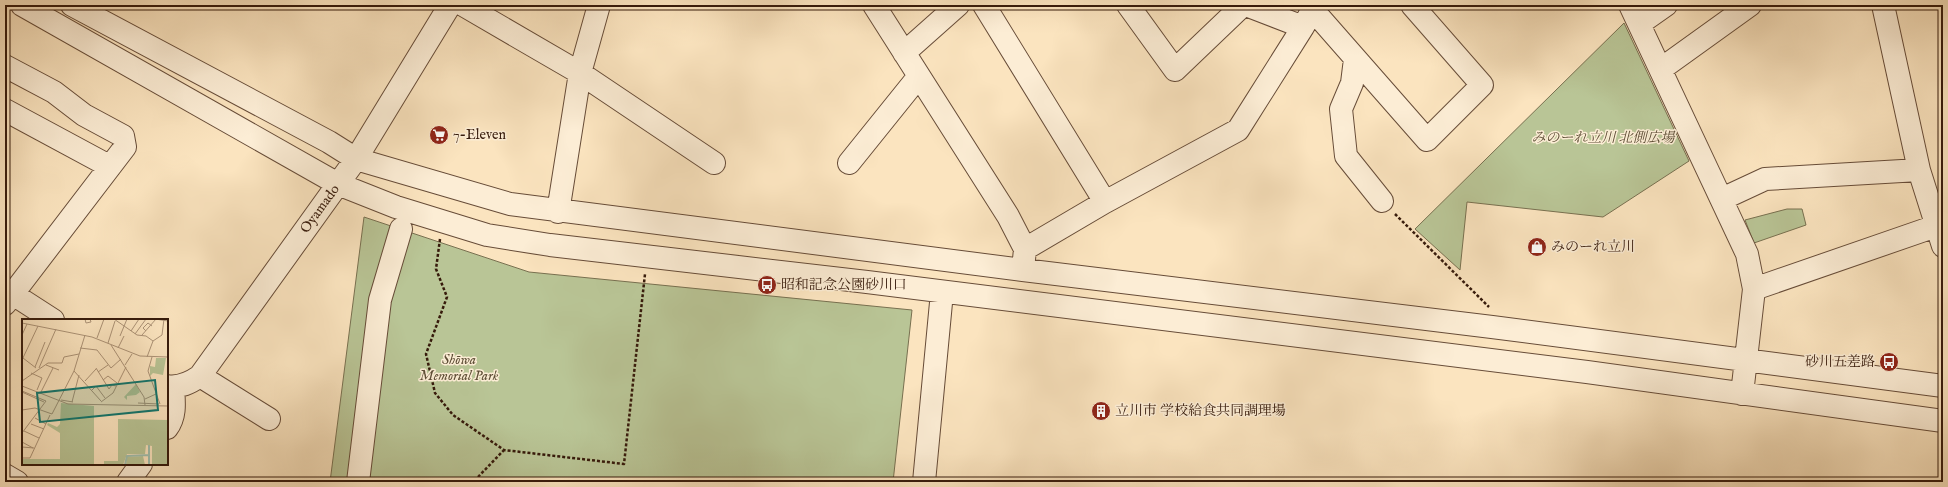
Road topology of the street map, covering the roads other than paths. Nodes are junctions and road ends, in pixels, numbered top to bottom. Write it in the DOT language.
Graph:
graph roads {
  1 [pos="22,5"];
  2 [pos="72,5"];
  3 [pos="450,5"];
  4 [pos="463,5"];
  5 [pos="599,5"];
  6 [pos="874,5"];
  7 [pos="957,5"];
  8 [pos="984,5"];
  9 [pos="1128,5"];
  10 [pos="1244,5"];
  11 [pos="1412,5"];
  12 [pos="1666,5"];
  13 [pos="1750,5"];
  14 [pos="1883,5"];
  15 [pos="1310,14"];
  16 [pos="1634,15"];
  17 [pos="904,53"];
  18 [pos="1355,59"];
  19 [pos="5,66"];
  20 [pos="1661,69"];
  21 [pos="580,73"];
  22 [pos="919,76"];
  23 [pos="5,110"];
  24 [pos="356,159"];
  25 [pos="714,162"];
  26 [pos="849,163"];
  27 [pos="109,166"];
  28 [pos="1919,170"];
  29 [pos="338,184"];
  30 [pos="1722,199"];
  31 [pos="1382,200"];
  32 [pos="1105,202"];
  33 [pos="558,212"];
  34 [pos="401,230"];
  35 [pos="1940,236"];
  36 [pos="1025,249"];
  37 [pos="892,253"];
  38 [pos="1023,270"];
  39 [pos="888,285"];
  40 [pos="1754,289"];
  41 [pos="942,292"];
  42 [pos="8,296"];
  43 [pos="51,319"];
  44 [pos="1746,359"];
  45 [pos="200,376"];
  46 [pos="1943,386"];
  47 [pos="170,387"];
  48 [pos="1742,394"];
  49 [pos="269,419"];
  50 [pos="1943,421"];
  51 [pos="168,427"];
  52 [pos="140,465"];
  53 [pos="5,475"];
  54 [pos="17,482"];
  55 [pos="128,482"];
  56 [pos="358,482"];
  57 [pos="924,482"];
  1 -- 29 [label="street"];
  2 -- 24 [label="street"];
  3 -- 24 [label="street, Oyamado"];
  4 -- 21 [label="street"];
  5 -- 21 [label="street"];
  6 -- 17 [label="street"];
  7 -- 17 [label="street"];
  8 -- 32 [label="street"];
  9 -- 10 [label="street"];
  10 -- 15 [label="street"];
  11 -- 18 [label="street"];
  12 -- 16 [label="street"];
  13 -- 20 [label="street"];
  14 -- 28 [label="street"];
  15 -- 18 [label="street"];
  15 -- 32 [label="street"];
  16 -- 20 [label="street"];
  17 -- 22 [label="street"];
  18 -- 31 [label="street"];
  19 -- 27 [label="street"];
  20 -- 30 [label="street"];
  21 -- 25 [label="street"];
  21 -- 33 [label="street"];
  22 -- 26 [label="street"];
  22 -- 36 [label="street"];
  23 -- 27 [label="street"];
  24 -- 29 [label="street, Oyamado"];
  24 -- 33 [label="street"];
  27 -- 42 [label="street"];
  28 -- 30 [label="street"];
  28 -- 35 [label="street"];
  29 -- 39 [label="street"];
  29 -- 45 [label="street, Oyamado"];
  30 -- 40 [label="street"];
  32 -- 36 [label="street"];
  33 -- 37 [label="street"];
  34 -- 56 [label="street"];
  35 -- 40 [label="street"];
  36 -- 38 [label="street"];
  37 -- 38 [label="street"];
  37 -- 39 [label="street"];
  38 -- 44 [label="street"];
  39 -- 41 [label="street"];
  40 -- 44 [label="street"];
  41 -- 48 [label="street"];
  41 -- 57 [label="street"];
  42 -- 43 [label="street"];
  44 -- 46 [label="street"];
  44 -- 48 [label="street"];
  45 -- 47 [label="street, Oyamado"];
  45 -- 49 [label="street"];
  47 -- 51 [label="street"];
  48 -- 50 [label="street"];
  52 -- 55 [label="street"];
  53 -- 54 [label="street"];
}
